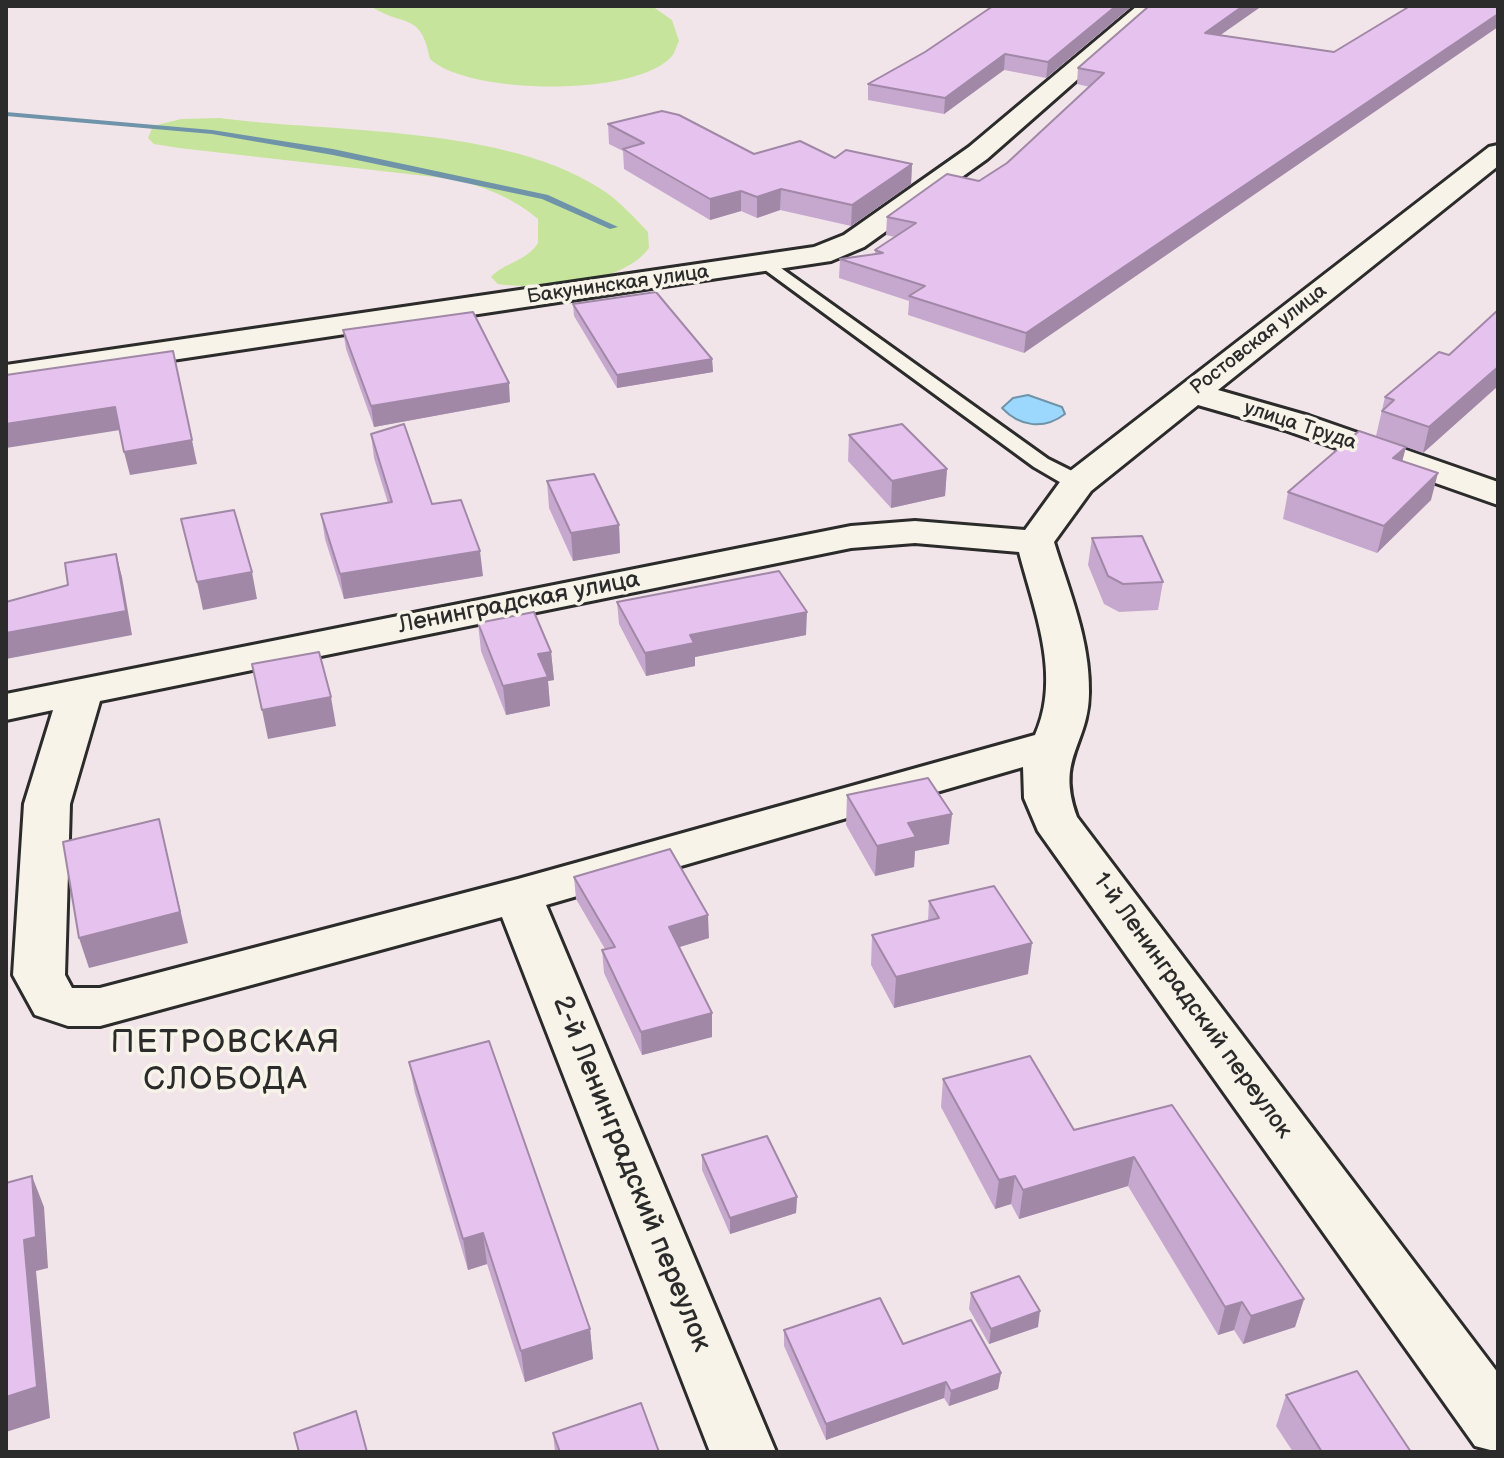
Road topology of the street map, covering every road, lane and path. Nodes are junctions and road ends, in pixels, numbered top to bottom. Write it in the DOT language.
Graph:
graph roads {
  1 [pos="1150,6"];
  2 [pos="1498,153"];
  3 [pos="767,263"];
  4 [pos="6,375"];
  5 [pos="1192,393"];
  6 [pos="1078,483"];
  7 [pos="1498,494"];
  8 [pos="1035,542"];
  9 [pos="81,691"];
  10 [pos="6,707"];
  11 [pos="1051,745"];
  12 [pos="518,896"];
  13 [pos="1498,1425"];
  14 [pos="743,1452"];
  1 -- 3 [label="street, Бакунинская улица"];
  2 -- 5 [label="street, Ростовская улица"];
  3 -- 4 [label="street, Бакунинская улица"];
  3 -- 6 [label="lane"];
  5 -- 6 [label="street, Ростовская улица"];
  5 -- 7 [label="street, улица Труда"];
  6 -- 8 [label="street, Ростовская улица"];
  8 -- 9 [label="street, Ленинградская улица"];
  8 -- 11 [label="street, 1-й Ленинградский переулок"];
  9 -- 10 [label="street, Ленинградская улица"];
  9 -- 12 [label="street"];
  11 -- 12 [label="street"];
  11 -- 13 [label="street, 1-й Ленинградский переулок"];
  12 -- 14 [label="street, 2-й Ленинградский переулок"];
}
